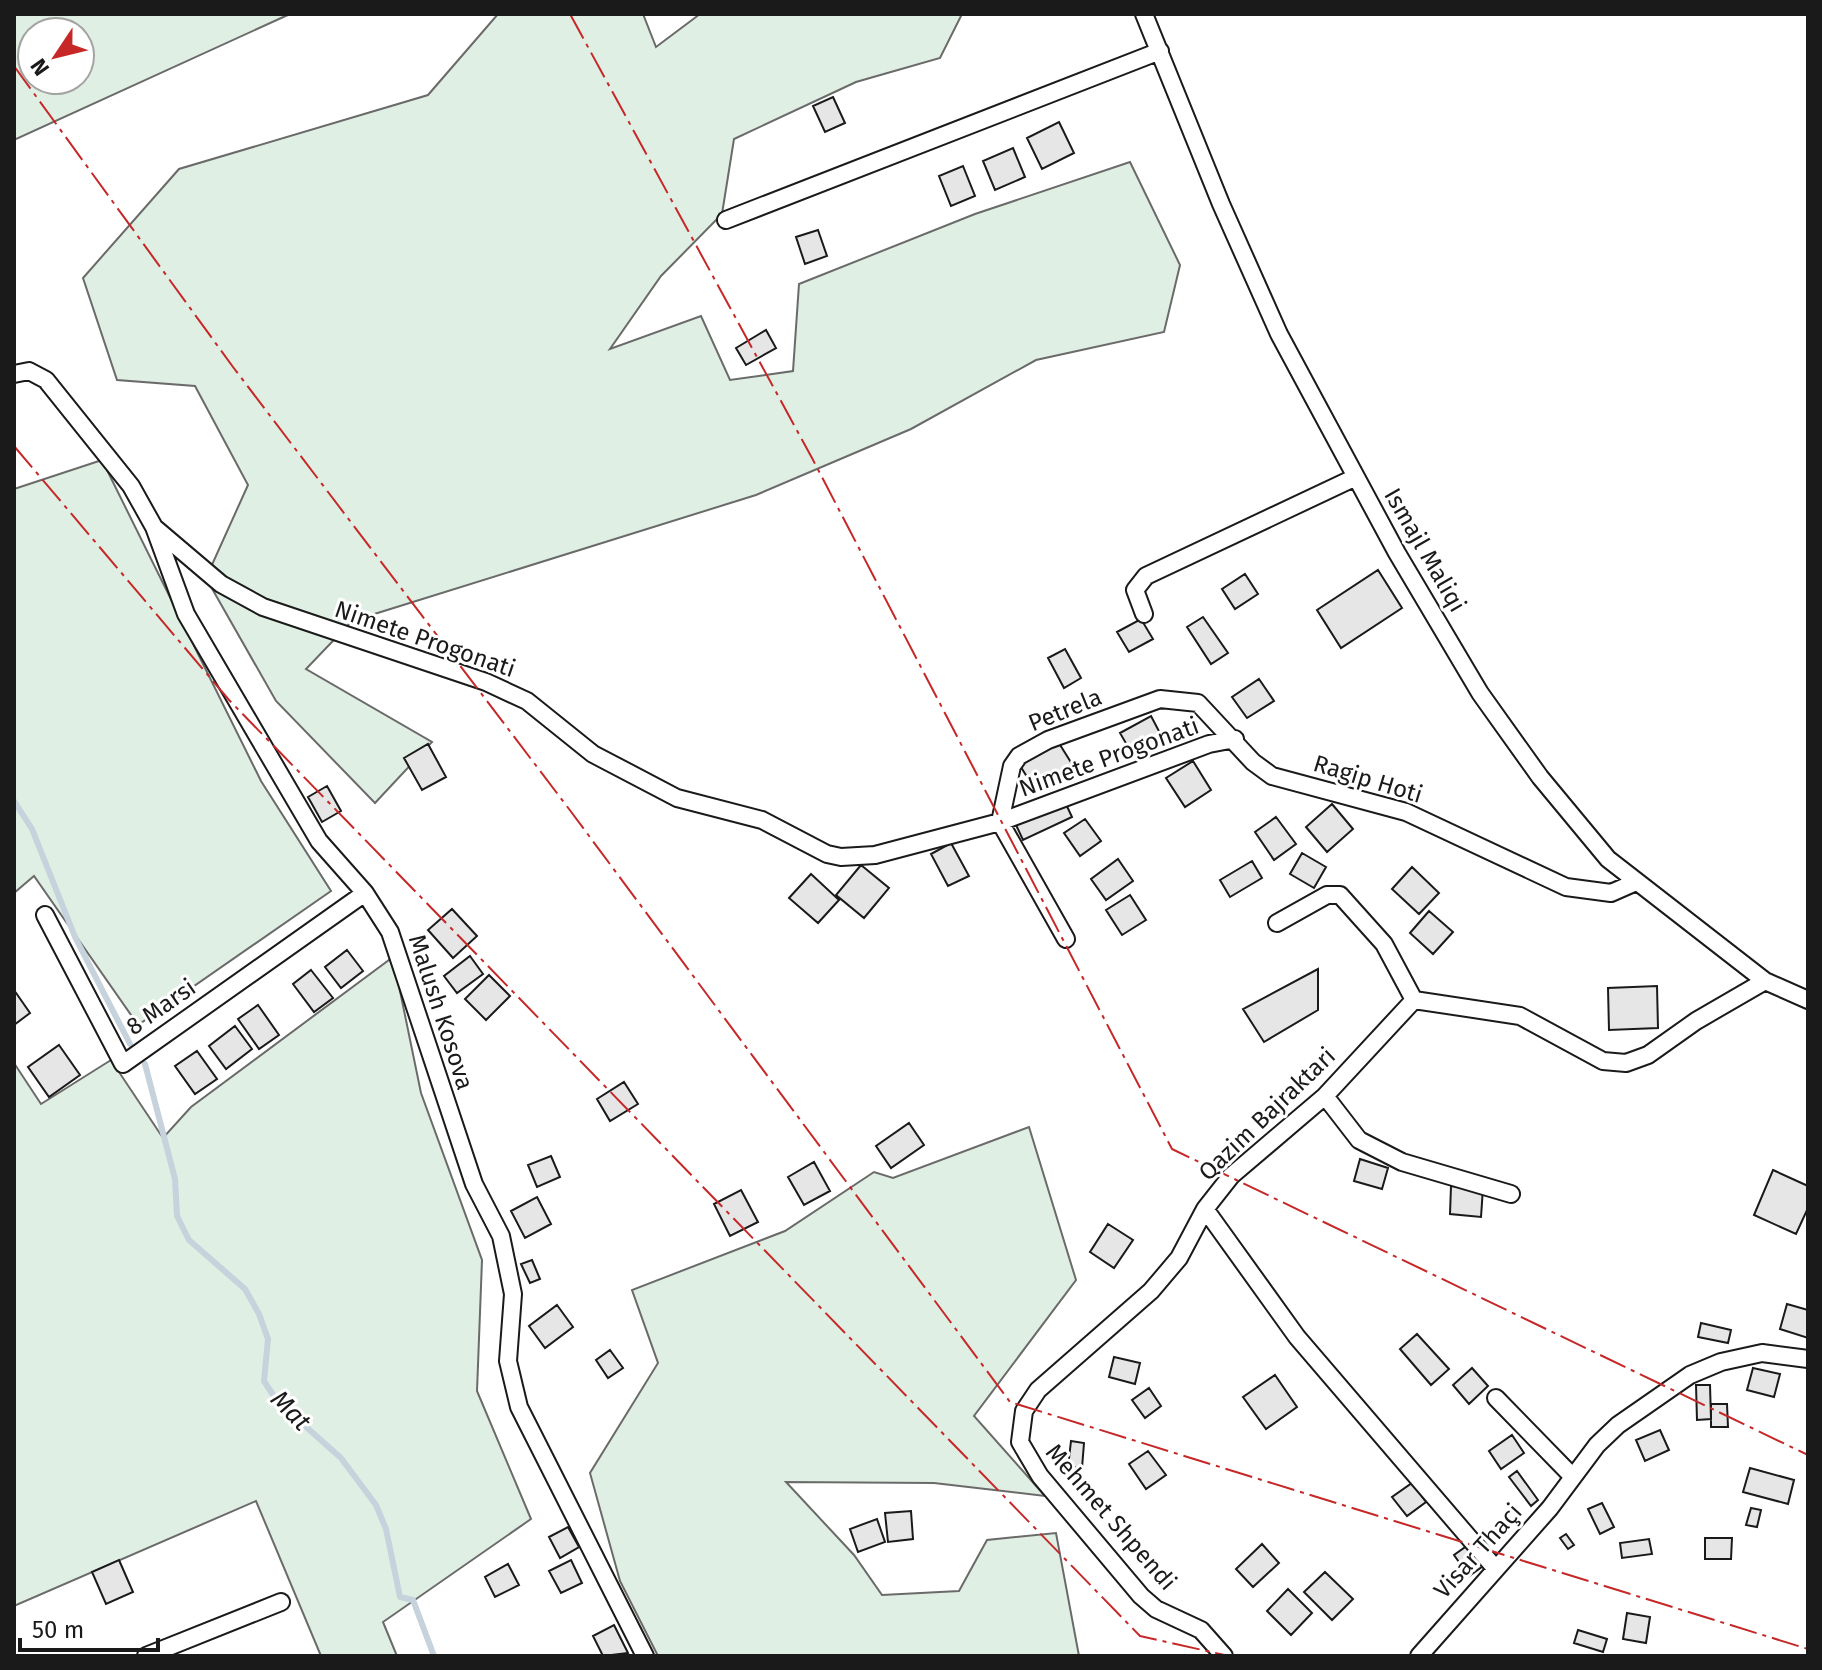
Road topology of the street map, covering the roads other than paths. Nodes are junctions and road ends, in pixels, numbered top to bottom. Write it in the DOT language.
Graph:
graph roads {
  1 [pos="1144,14"];
  2 [pos="1160,51"];
  3 [pos="726,220"];
  4 [pos="14,374"];
  5 [pos="1356,477"];
  6 [pos="154,527"];
  7 [pos="1144,614"];
  8 [pos="1198,703"];
  9 [pos="1235,739"];
  10 [pos="1000,822"];
  11 [pos="1636,882"];
  12 [pos="365,893"];
  13 [pos="45,915"];
  14 [pos="1277,923"];
  15 [pos="1066,939"];
  16 [pos="1765,981"];
  17 [pos="1414,1000"];
  18 [pos="1808,1000"];
  19 [pos="1325,1096"];
  20 [pos="1511,1194"];
  21 [pos="1205,1209"];
  22 [pos="1808,1359"];
  23 [pos="1496,1398"];
  24 [pos="1573,1477"];
  25 [pos="1495,1568"];
  26 [pos="281,1602"];
  27 [pos="146,1656"];
  28 [pos="645,1656"];
  29 [pos="1224,1656"];
  30 [pos="1419,1656"];
  1 -- 2 [label="street, Ismajl Maliqi"];
  2 -- 3 [label="street"];
  2 -- 5 [label="street, Ismajl Maliqi"];
  4 -- 6 [label="street, Malush Kosova"];
  5 -- 7 [label="street"];
  5 -- 11 [label="street, Ismajl Maliqi"];
  6 -- 10 [label="street, Nimete Progonati"];
  6 -- 12 [label="street, Malush Kosova"];
  8 -- 9 [label="street, Ragip Hoti"];
  8 -- 10 [label="street, Petrela"];
  9 -- 10 [label="street, Nimete Progonati"];
  9 -- 11 [label="street, Ragip Hoti"];
  10 -- 15 [label="street, Nimete Progonati"];
  11 -- 16 [label="street, Ismajl Maliqi"];
  12 -- 13 [label="street, 8 Marsi"];
  12 -- 28 [label="street, Malush Kosova"];
  14 -- 17 [label="street"];
  16 -- 17 [label="street"];
  16 -- 18 [label="street, Ismajl Maliqi"];
  17 -- 19 [label="street, Qazim Bajraktari"];
  19 -- 20 [label="street"];
  19 -- 21 [label="street, Qazim Bajraktari"];
  21 -- 25 [label="street, Qazim Bajraktari"];
  21 -- 29 [label="street, Mehmet Shpendi"];
  22 -- 24 [label="street, Visar Thaçi"];
  23 -- 24 [label="street"];
  24 -- 25 [label="street, Visar Thaçi"];
  25 -- 30 [label="street, Visar Thaçi"];
  26 -- 27 [label="street"];
}
